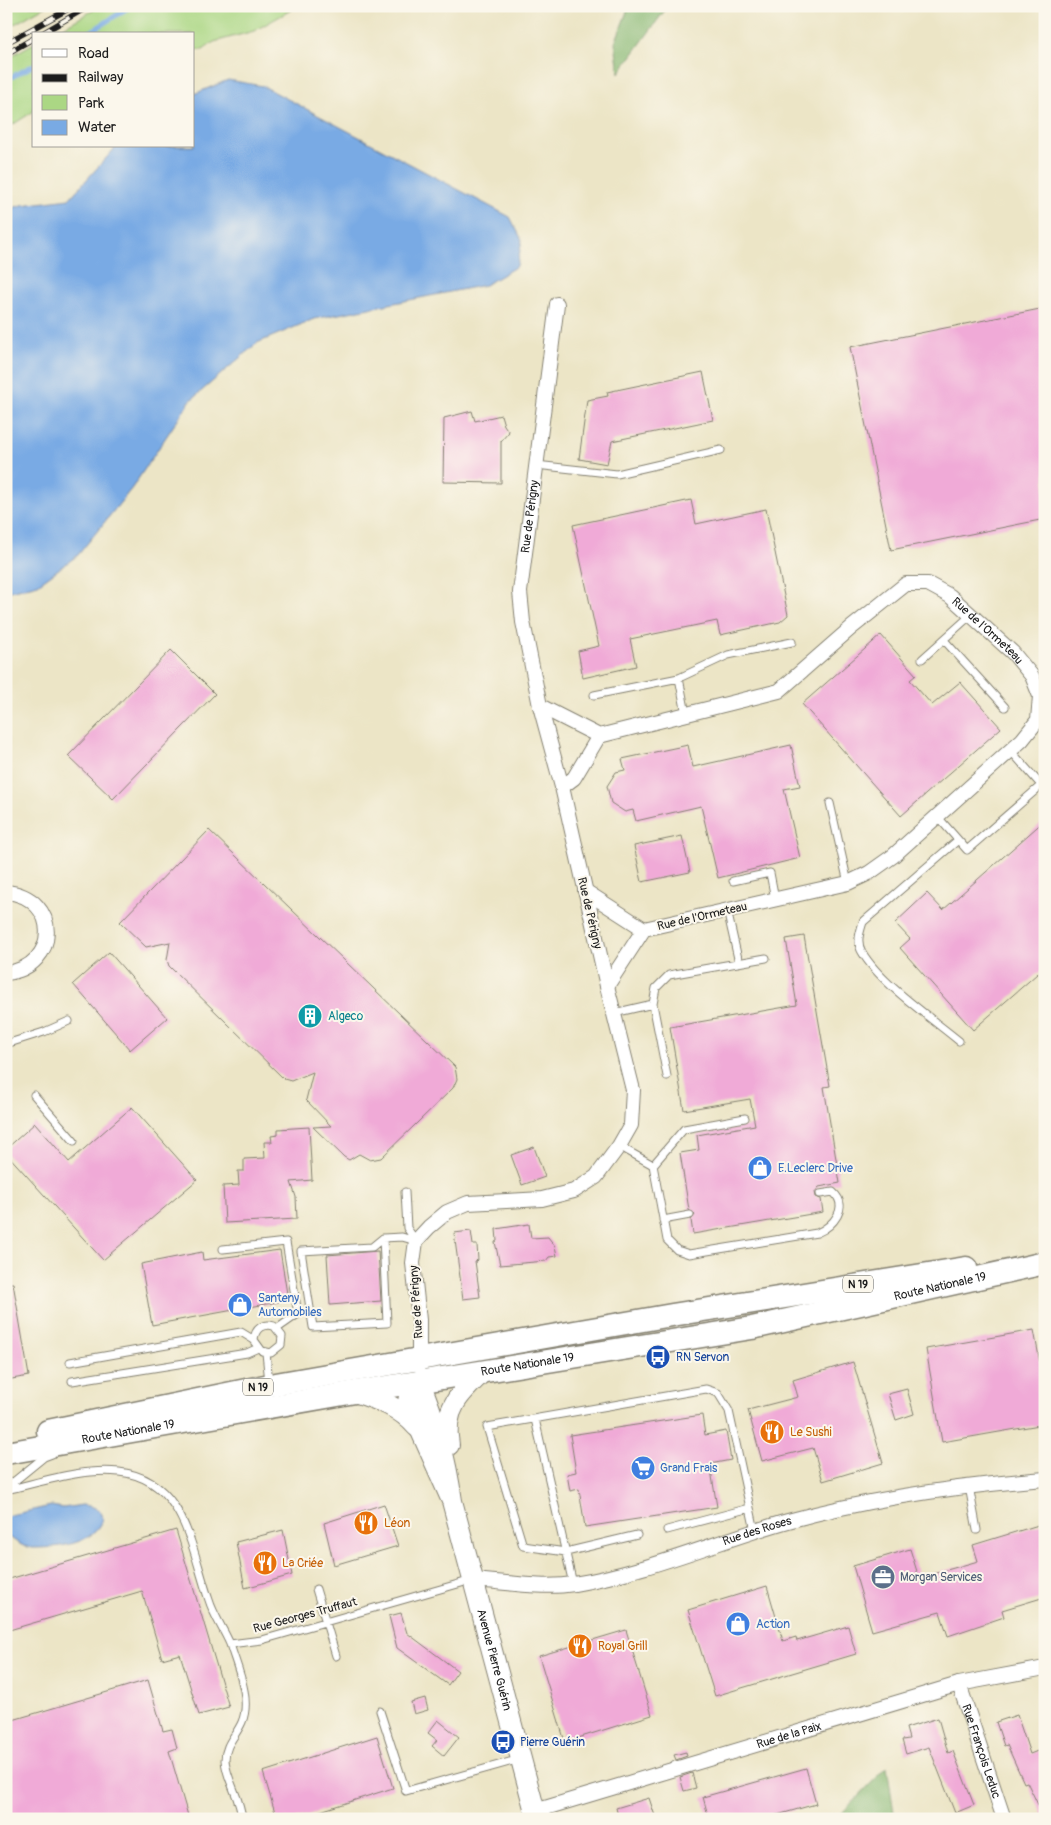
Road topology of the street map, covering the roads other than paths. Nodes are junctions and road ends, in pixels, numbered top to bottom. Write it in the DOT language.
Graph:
graph roads {
  1 [pos="557,304"];
  2 [pos="721,450"];
  3 [pos="536,465"];
  4 [pos="971,615"];
  5 [pos="944,640"];
  6 [pos="792,642"];
  7 [pos="922,659"];
  8 [pos="679,678"];
  9 [pos="594,695"];
  10 [pos="1042,695"];
  11 [pos="540,706"];
  12 [pos="1005,707"];
  13 [pos="686,714"];
  14 [pos="600,736"];
  15 [pos="1011,751"];
  16 [pos="1043,784"];
  17 [pos="562,787"];
  18 [pos="830,803"];
  19 [pos="937,816"];
  20 [pos="958,840"];
  21 [pos="733,881"];
  22 [pos="848,882"];
  23 [pos="585,891"];
  24 [pos="6,892"];
  25 [pos="775,899"];
  26 [pos="727,910"];
  27 [pos="644,929"];
  28 [pos="766,958"];
  29 [pos="739,963"];
  30 [pos="6,973"];
  31 [pos="607,986"];
  32 [pos="653,1004"];
  33 [pos="614,1013"];
  34 [pos="69,1021"];
  35 [pos="958,1041"];
  36 [pos="6,1044"];
  37 [pos="667,1076"];
  38 [pos="34,1095"];
  39 [pos="745,1118"];
  40 [pos="74,1141"];
  41 [pos="619,1146"];
  42 [pos="653,1165"];
  43 [pos="405,1192"];
  44 [pos="820,1194"];
  45 [pos="690,1215"];
  46 [pos="663,1220"];
  47 [pos="382,1238"];
  48 [pos="416,1241"];
  49 [pos="223,1249"];
  50 [pos="1045,1263"];
  51 [pos="278,1328"];
  52 [pos="254,1340"];
  53 [pos="258,1348"];
  54 [pos="266,1353"];
  55 [pos="70,1362"];
  56 [pos="419,1371"];
  57 [pos="484,1371"];
  58 [pos="72,1381"];
  59 [pos="270,1385"];
  60 [pos="355,1392"];
  61 [pos="535,1419"];
  62 [pos="422,1434"];
  63 [pos="6,1438"];
  64 [pos="84,1440"];
  65 [pos="6,1453"];
  66 [pos="1045,1479"];
  67 [pos="969,1486"];
  68 [pos="6,1489"];
  69 [pos="452,1501"];
  70 [pos="750,1508"];
  71 [pos="667,1530"];
  72 [pos="978,1530"];
  73 [pos="755,1531"];
  74 [pos="637,1535"];
  75 [pos="566,1552"];
  76 [pos="473,1580"];
  77 [pos="573,1584"];
  78 [pos="316,1589"];
  79 [pos="326,1622"];
  80 [pos="230,1644"];
  81 [pos="336,1656"];
  82 [pos="1045,1668"];
  83 [pos="959,1684"];
  84 [pos="380,1711"];
  85 [pos="520,1759"];
  86 [pos="536,1815"];
  87 [pos="242,1819"];
  88 [pos="1004,1819"];
  1 -- 3 [label="street, Rue de Périgny"];
  2 -- 3 [label="lane"];
  3 -- 11 [label="street, Rue de Périgny"];
  4 -- 5 [label="lane"];
  4 -- 10 [label="street, Rue de l'Ormeteau"];
  4 -- 13 [label="street, Rue de l'Ormeteau"];
  5 -- 7 [label="lane"];
  5 -- 12 [label="lane"];
  6 -- 8 [label="lane"];
  8 -- 9 [label="lane"];
  8 -- 13 [label="lane"];
  10 -- 15 [label="street, Rue de l'Ormeteau"];
  11 -- 14 [label="street"];
  11 -- 17 [label="street, Rue de Périgny"];
  13 -- 14 [label="street, Rue de l'Ormeteau"];
  14 -- 17 [label="street"];
  15 -- 16 [label="lane"];
  15 -- 19 [label="street, Rue de l'Ormeteau"];
  16 -- 20 [label="lane"];
  17 -- 23 [label="street, Rue de Périgny"];
  18 -- 22 [label="lane"];
  19 -- 20 [label="lane"];
  19 -- 22 [label="street, Rue de l'Ormeteau"];
  20 -- 35 [label="lane"];
  21 -- 25 [label="lane"];
  22 -- 25 [label="street, Rue de l'Ormeteau"];
  23 -- 27 [label="street, Rue de l'Ormeteau"];
  23 -- 31 [label="street, Rue de Périgny"];
  24 -- 30 [label="street"];
  25 -- 26 [label="street, Rue de l'Ormeteau"];
  26 -- 27 [label="street, Rue de l'Ormeteau"];
  26 -- 29 [label="lane"];
  27 -- 31 [label="street, Rue de l'Ormeteau"];
  28 -- 29 [label="lane"];
  29 -- 32 [label="lane"];
  31 -- 33 [label="street, Rue de Périgny"];
  32 -- 33 [label="lane"];
  32 -- 37 [label="lane"];
  33 -- 41 [label="street, Rue de Périgny"];
  34 -- 36 [label="lane"];
  38 -- 40 [label="lane"];
  39 -- 42 [label="lane"];
  41 -- 42 [label="lane"];
  41 -- 48 [label="street, Rue de Périgny"];
  42 -- 46 [label="lane"];
  43 -- 48 [label="lane"];
  44 -- 46 [label="lane"];
  45 -- 46 [label="lane"];
  47 -- 47 [label="lane"];
  47 -- 48 [label="lane"];
  48 -- 56 [label="street, Rue de Périgny"];
  49 -- 51 [label="lane"];
  50 -- 56 [label="main road, Route Nationale 19 / N 19"];
  50 -- 57 [label="main road, Route Nationale 19 / N 19"];
  51 -- 52 [label="lane"];
  51 -- 54 [label="lane"];
  52 -- 53 [label="lane"];
  52 -- 55 [label="lane"];
  53 -- 54 [label="lane"];
  53 -- 58 [label="lane"];
  54 -- 59 [label="lane"];
  56 -- 57 [label="main road, Route Nationale 19 / N 19"];
  56 -- 59 [label="main road, Route Nationale 19 / N 19"];
  56 -- 60 [label="main road, Route Nationale 19 / N 19"];
  56 -- 62 [label="street, Avenue Pierre Guérin"];
  56 -- 69 [label="street, Avenue Pierre Guérin"];
  57 -- 69 [label="street"];
  59 -- 63 [label="main road, Route Nationale 19 / N 19"];
  60 -- 62 [label="street"];
  60 -- 64 [label="main road, Route Nationale 19 / N 19"];
  61 -- 70 [label="lane"];
  61 -- 75 [label="lane"];
  61 -- 75 [label="lane"];
  62 -- 69 [label="street, Avenue Pierre Guérin"];
  64 -- 65 [label="main road, Route Nationale 19 / N 19"];
  64 -- 68 [label="lane"];
  66 -- 67 [label="street, Rue des Roses"];
  67 -- 72 [label="lane"];
  67 -- 73 [label="street, Rue des Roses"];
  68 -- 80 [label="lane"];
  69 -- 76 [label="street, Avenue Pierre Guérin"];
  70 -- 71 [label="lane"];
  70 -- 73 [label="lane"];
  73 -- 77 [label="street, Rue des Roses"];
  74 -- 75 [label="lane"];
  75 -- 77 [label="lane"];
  76 -- 77 [label="street, Rue des Roses"];
  76 -- 79 [label="lane, Rue Georges Truffaut"];
  76 -- 85 [label="street, Avenue Pierre Guérin"];
  78 -- 79 [label="lane"];
  79 -- 80 [label="lane, Rue Georges Truffaut"];
  79 -- 81 [label="lane"];
  80 -- 87 [label="lane"];
  82 -- 83 [label="street, Rue de la Paix"];
  83 -- 86 [label="street, Rue de la Paix"];
  83 -- 88 [label="street, Rue François Leduc"];
  84 -- 85 [label="lane"];
  85 -- 86 [label="street, Avenue Pierre Guérin"];
}
